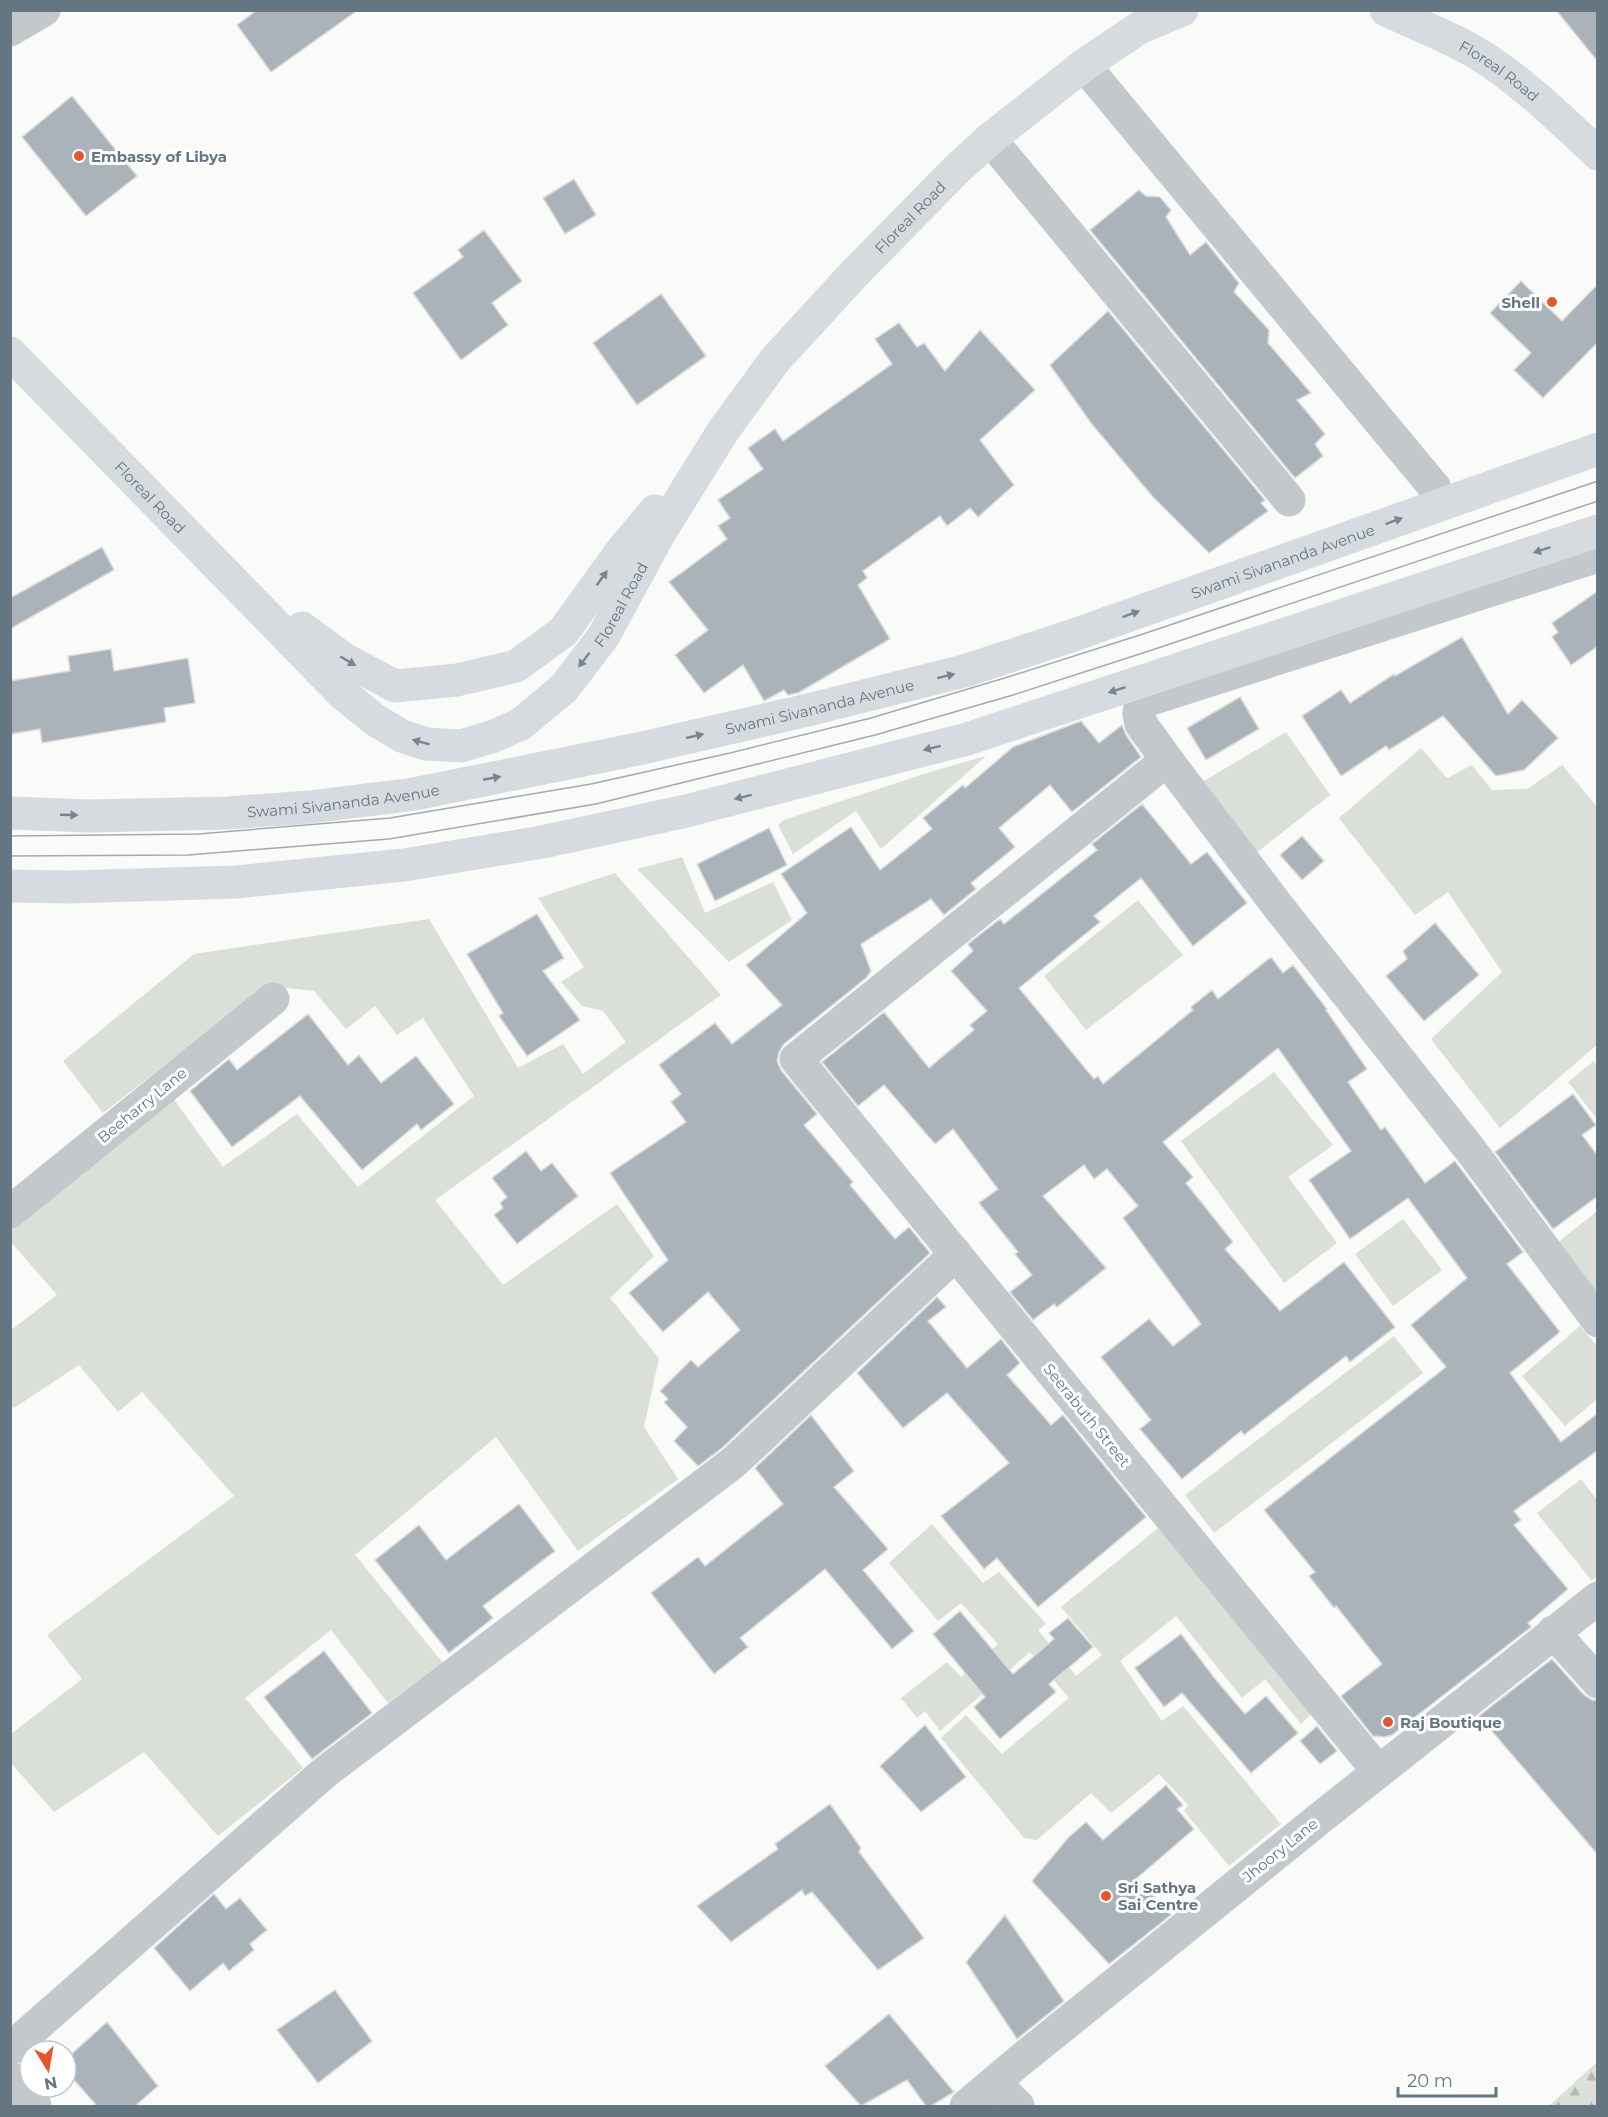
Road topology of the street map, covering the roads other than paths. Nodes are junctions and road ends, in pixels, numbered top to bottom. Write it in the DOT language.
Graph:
graph roads {
  1 [pos="44,10"];
  2 [pos="1182,10"];
  3 [pos="1386,10"];
  4 [pos="10,30"];
  5 [pos="1084,65"];
  6 [pos="990,139"];
  7 [pos="1598,154"];
  8 [pos="10,353"];
  9 [pos="723,431"];
  10 [pos="1591,451"];
  11 [pos="1435,488"];
  12 [pos="1289,500"];
  13 [pos="1598,531"];
  14 [pos="1598,556"];
  15 [pos="217,563"];
  16 [pos="1167,760"];
  17 [pos="10,813"];
  18 [pos="10,886"];
  19 [pos="273,999"];
  20 [pos="10,1212"];
  21 [pos="956,1254"];
  22 [pos="1598,1321"];
  23 [pos="1598,1598"];
  24 [pos="1553,1632"];
  25 [pos="1598,1682"];
  26 [pos="1378,1772"];
  27 [pos="10,2049"];
  28 [pos="10,2078"];
  29 [pos="995,2083"];
  30 [pos="36,2106"];
  31 [pos="966,2106"];
  32 [pos="1018,2106"];
  1 -- 4 [label="street"];
  2 -- 5 [label="street, Floreal Road"];
  3 -- 7 [label="street, Floreal Road"];
  5 -- 6 [label="street, Floreal Road"];
  5 -- 11 [label="street"];
  6 -- 9 [label="street, Floreal Road"];
  6 -- 12 [label="street"];
  8 -- 15 [label="street, Floreal Road"];
  15 -- 9 [label="street, one-way"];
  9 -- 15 [label="street, Floreal Road, one-way"];
  17 -- 10 [label="street, Swami Sivananda Avenue, one-way"];
  13 -- 18 [label="street, one-way"];
  14 -- 16 [label="street"];
  16 -- 21 [label="street, Seerabuth Street"];
  16 -- 22 [label="street"];
  19 -- 20 [label="street, Beeharry Lane"];
  21 -- 26 [label="street, Seerabuth Street"];
  21 -- 27 [label="street"];
  23 -- 24 [label="street, Jhoory Lane"];
  24 -- 25 [label="street"];
  24 -- 26 [label="street, Jhoory Lane"];
  26 -- 29 [label="street, Jhoory Lane"];
  28 -- 30 [label="street"];
  29 -- 31 [label="street, Jhoory Lane"];
  29 -- 32 [label="street"];
}
